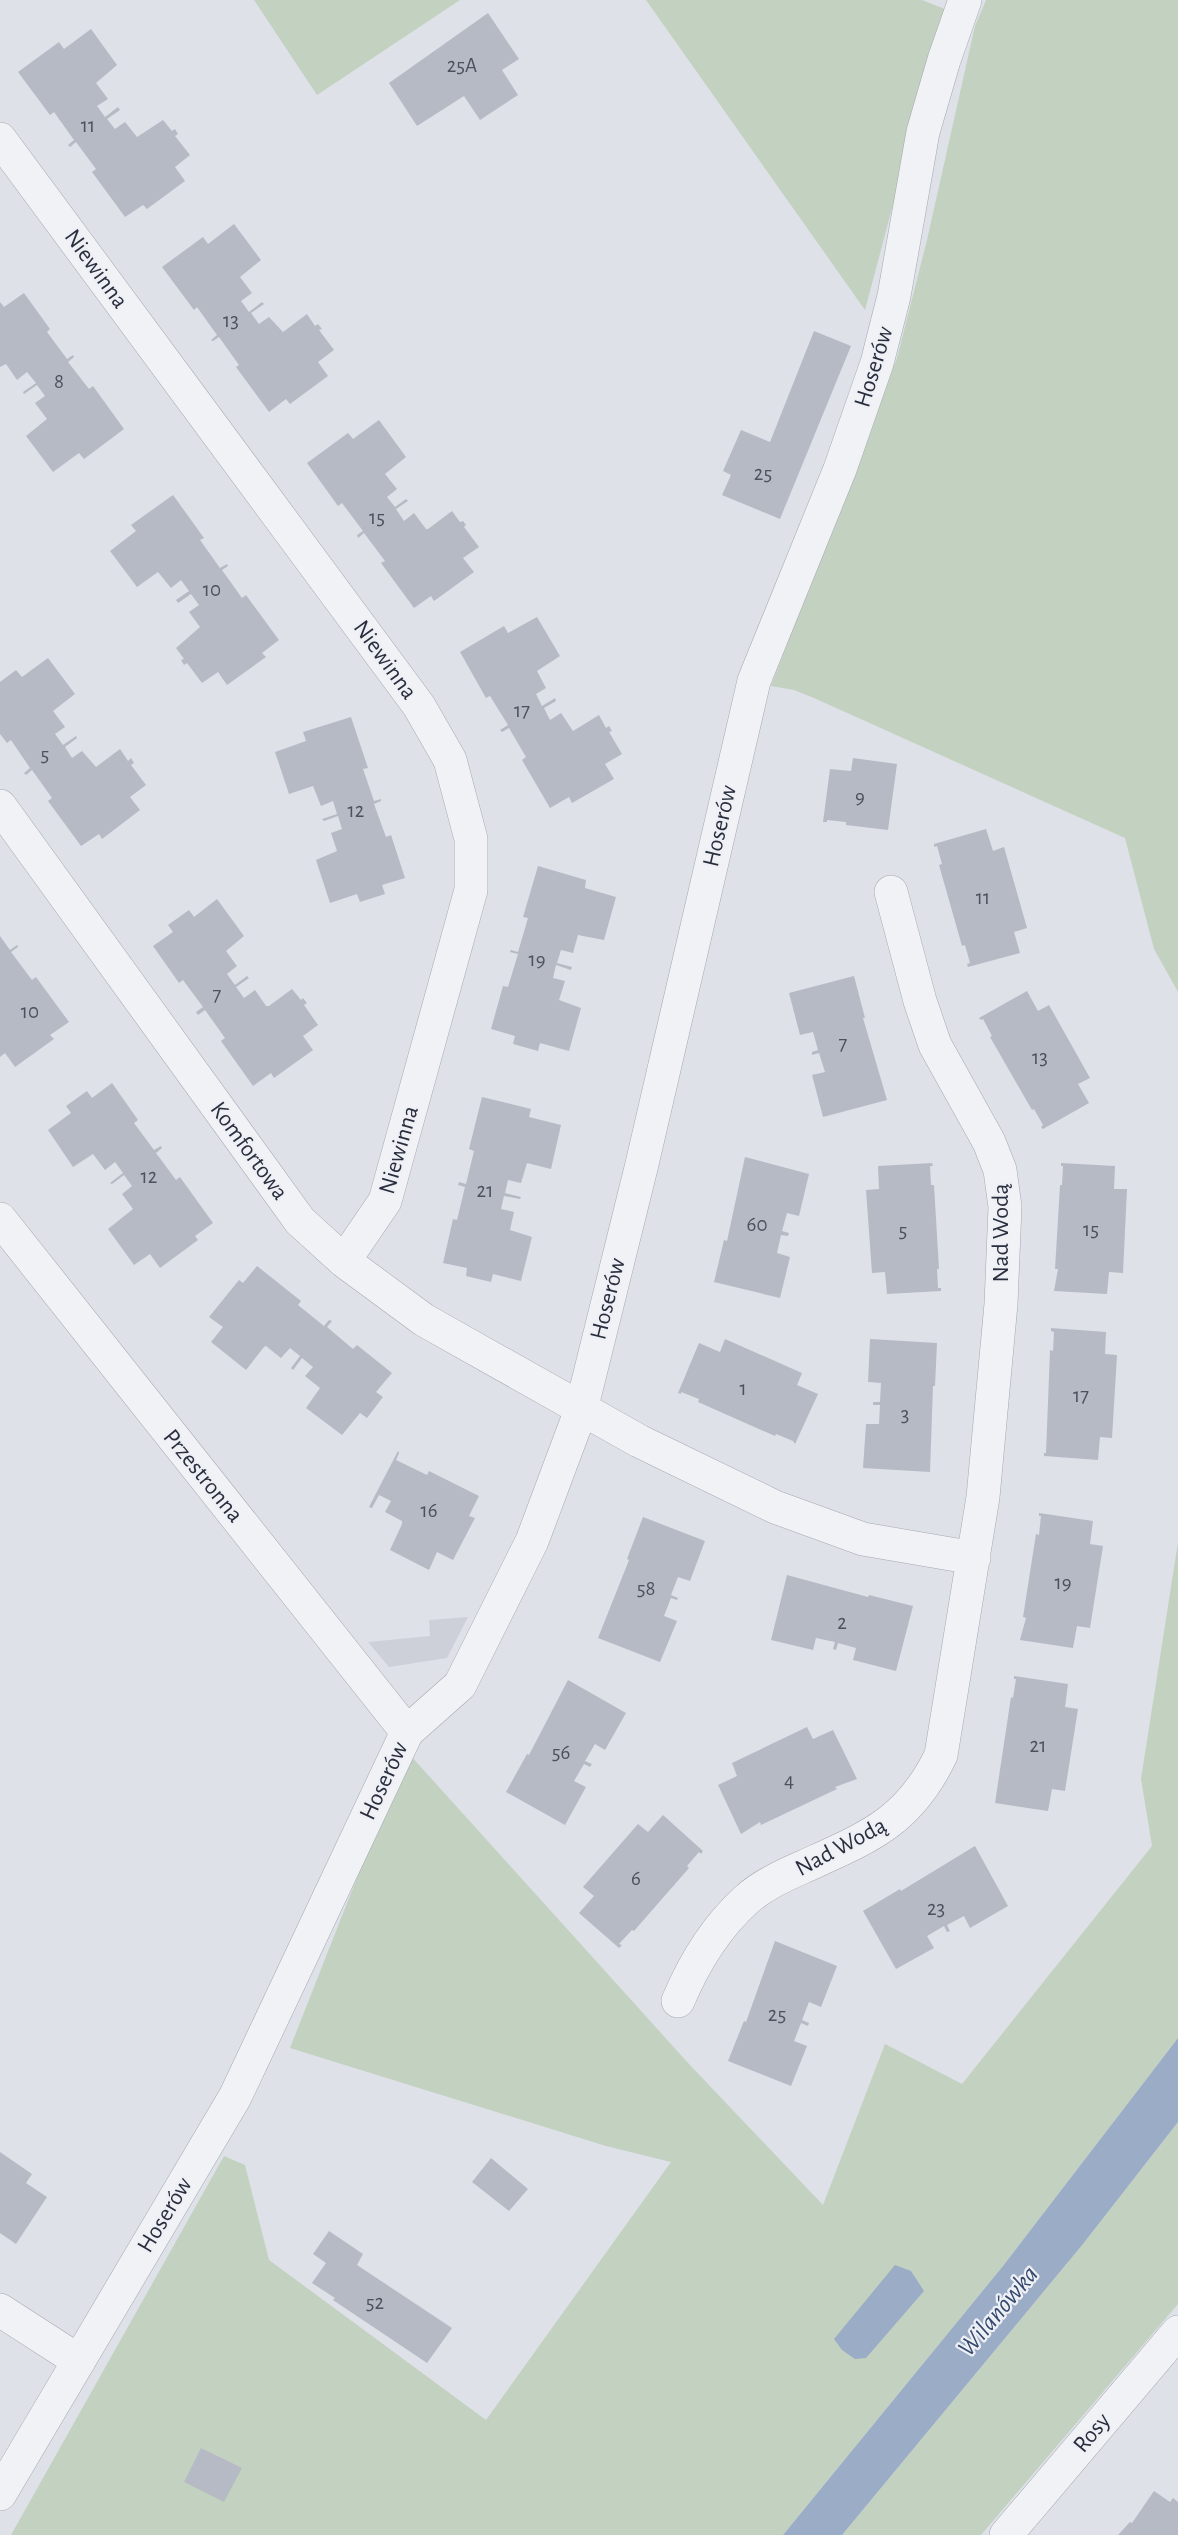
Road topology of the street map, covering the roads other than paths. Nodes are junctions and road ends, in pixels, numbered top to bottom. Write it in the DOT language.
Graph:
graph roads {
  1 [pos="965,0"];
  2 [pos="0,139"];
  3 [pos="0,806"];
  4 [pos="891,892"];
  5 [pos="0,1220"];
  6 [pos="344,1261"];
  7 [pos="581,1410"];
  8 [pos="974,1558"];
  9 [pos="407,1732"];
  10 [pos="678,2001"];
  11 [pos="0,2310"];
  12 [pos="1178,2332"];
  13 [pos="78,2361"];
  14 [pos="0,2494"];
  15 [pos="1006,2535"];
  1 -- 7 [label="street, Hoserów"];
  2 -- 6 [label="street, Niewinna"];
  3 -- 6 [label="street, Komfortowa"];
  4 -- 8 [label="street, Nad Wodą"];
  5 -- 9 [label="street, Przestronna"];
  6 -- 7 [label="street, Komfortowa"];
  7 -- 8 [label="street"];
  7 -- 9 [label="street, Hoserów"];
  8 -- 10 [label="street, Nad Wodą"];
  9 -- 13 [label="street, Hoserów"];
  11 -- 13 [label="street"];
  12 -- 15 [label="street, Rosy"];
  13 -- 14 [label="street, Hoserów"];
}
